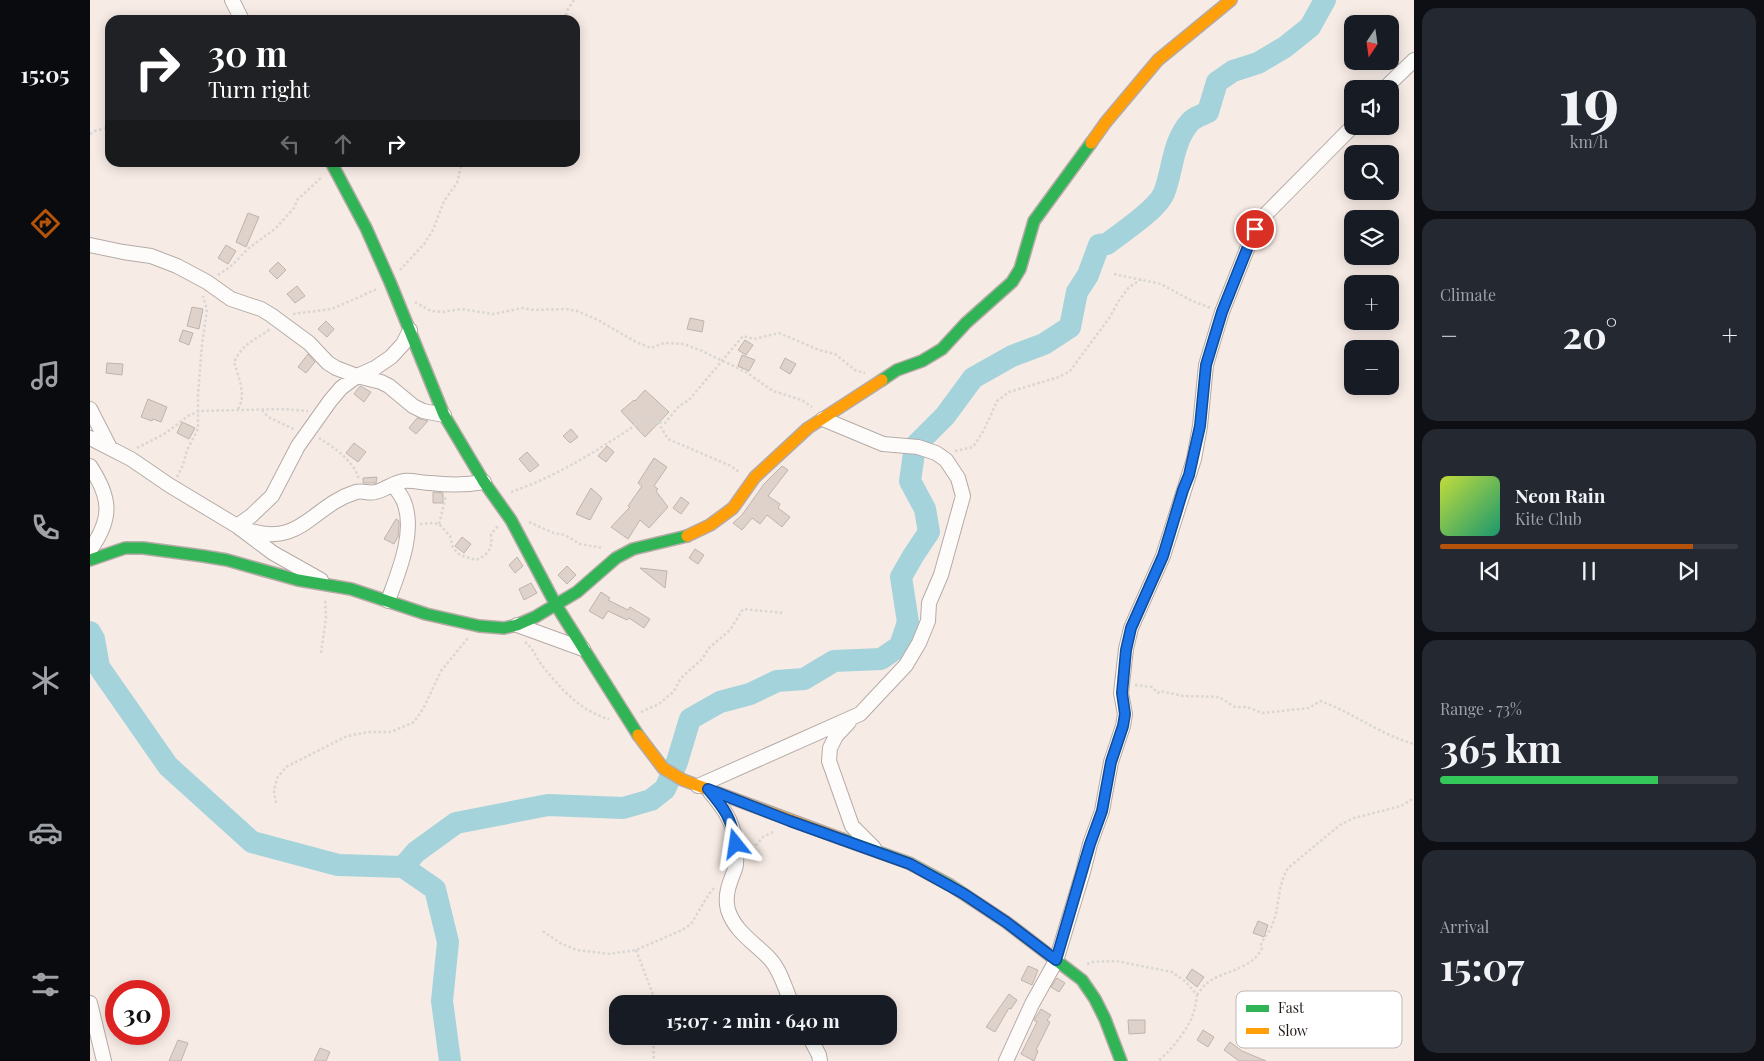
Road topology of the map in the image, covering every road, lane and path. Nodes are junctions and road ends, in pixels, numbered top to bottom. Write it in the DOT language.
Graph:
graph roads {
  1 [pos="232,0"];
  2 [pos="574,0"];
  3 [pos="1231,0"];
  4 [pos="240,15"];
  5 [pos="566,15"];
  6 [pos="1414,60"];
  7 [pos="1393,80"];
  8 [pos="105,129"];
  9 [pos="90,134"];
  10 [pos="1344,135"];
  11 [pos="329,167"];
  12 [pos="333,167"];
  13 [pos="461,167"];
  14 [pos="90,245"];
  15 [pos="1114,274"];
  16 [pos="198,277"];
  17 [pos="1142,279"];
  18 [pos="390,282"];
  19 [pos="400,306"];
  20 [pos="1222,312"];
  21 [pos="281,321"];
  22 [pos="410,330"];
  23 [pos="721,361"];
  24 [pos="872,371"];
  25 [pos="358,376"];
  26 [pos="90,409"];
  27 [pos="238,409"];
  28 [pos="261,410"];
  29 [pos="199,411"];
  30 [pos="322,412"];
  31 [pos="444,415"];
  32 [pos="822,419"];
  33 [pos="658,422"];
  34 [pos="308,432"];
  35 [pos="90,438"];
  36 [pos="114,450"];
  37 [pos="936,453"];
  38 [pos="90,466"];
  39 [pos="484,482"];
  40 [pos="459,483"];
  41 [pos="394,485"];
  42 [pos="748,486"];
  43 [pos="173,487"];
  44 [pos="358,492"];
  45 [pos="496,496"];
  46 [pos="439,524"];
  47 [pos="237,526"];
  48 [pos="90,550"];
  49 [pos="90,560"];
  50 [pos="330,585"];
  51 [pos="388,601"];
  52 [pos="556,605"];
  53 [pos="784,613"];
  54 [pos="517,625"];
  55 [pos="479,626"];
  56 [pos="524,642"];
  57 [pos="583,649"];
  58 [pos="321,653"];
  59 [pos="1122,684"];
  60 [pos="854,716"];
  61 [pos="630,724"];
  62 [pos="1414,744"];
  63 [pos="703,787"];
  64 [pos="1414,798"];
  65 [pos="276,804"];
  66 [pos="790,821"];
  67 [pos="876,851"];
  68 [pos="736,866"];
  69 [pos="720,882"];
  70 [pos="543,932"];
  71 [pos="636,950"];
  72 [pos="1056,960"];
  73 [pos="1071,971"];
  74 [pos="653,995"];
  75 [pos="788,995"];
  76 [pos="1197,995"];
  77 [pos="90,1003"];
  78 [pos="653,1045"];
  79 [pos="813,1045"];
  80 [pos="104,1061"];
  81 [pos="654,1061"];
  82 [pos="820,1061"];
  83 [pos="1006,1061"];
  84 [pos="1121,1061"];
  85 [pos="1158,1061"];
  1 -- 4 [label="street"];
  2 -- 5 [label="path"];
  3 -- 32 [label="street"];
  6 -- 7 [label="street"];
  8 -- 9 [label="path"];
  10 -- 20 [label="street"];
  11 -- 16 [label="path"];
  12 -- 18 [label="street"];
  13 -- 18 [label="path"];
  14 -- 16 [label="street"];
  15 -- 17 [label="path"];
  16 -- 21 [label="street"];
  16 -- 29 [label="path"];
  17 -- 20 [label="path"];
  17 -- 37 [label="path"];
  18 -- 19 [label="street"];
  18 -- 21 [label="path"];
  19 -- 22 [label="street"];
  19 -- 23 [label="path"];
  20 -- 59 [label="street"];
  21 -- 25 [label="street"];
  21 -- 27 [label="path"];
  22 -- 25 [label="street"];
  22 -- 31 [label="street"];
  23 -- 24 [label="path"];
  23 -- 32 [label="path"];
  23 -- 33 [label="path"];
  25 -- 30 [label="street"];
  25 -- 31 [label="street"];
  26 -- 36 [label="street"];
  27 -- 28 [label="path"];
  27 -- 29 [label="path"];
  28 -- 30 [label="path"];
  28 -- 34 [label="path"];
  29 -- 36 [label="path"];
  29 -- 43 [label="path"];
  30 -- 34 [label="street"];
  31 -- 39 [label="street"];
  32 -- 37 [label="street"];
  32 -- 42 [label="street"];
  33 -- 42 [label="path"];
  33 -- 45 [label="path"];
  34 -- 44 [label="path"];
  34 -- 47 [label="street"];
  35 -- 36 [label="street"];
  36 -- 43 [label="street"];
  37 -- 60 [label="street"];
  38 -- 48 [label="street"];
  39 -- 40 [label="street"];
  39 -- 45 [label="street"];
  40 -- 41 [label="street"];
  40 -- 46 [label="path"];
  41 -- 44 [label="street"];
  41 -- 51 [label="street"];
  42 -- 52 [label="street"];
  43 -- 47 [label="street"];
  44 -- 47 [label="street"];
  45 -- 52 [label="street"];
  47 -- 50 [label="street"];
  49 -- 50 [label="street"];
  50 -- 51 [label="street"];
  50 -- 58 [label="path"];
  51 -- 55 [label="street"];
  52 -- 54 [label="street"];
  52 -- 57 [label="street"];
  53 -- 61 [label="path"];
  54 -- 55 [label="street"];
  54 -- 57 [label="street"];
  55 -- 65 [label="path"];
  56 -- 61 [label="path"];
  57 -- 61 [label="street"];
  59 -- 62 [label="path"];
  59 -- 72 [label="street"];
  60 -- 63 [label="street"];
  60 -- 67 [label="street"];
  61 -- 63 [label="street"];
  63 -- 66 [label="street"];
  63 -- 68 [label="street"];
  64 -- 76 [label="path"];
  66 -- 67 [label="street"];
  66 -- 68 [label="path"];
  67 -- 72 [label="street"];
  68 -- 75 [label="street"];
  69 -- 71 [label="path"];
  70 -- 71 [label="path"];
  71 -- 74 [label="path"];
  72 -- 73 [label="street"];
  72 -- 83 [label="street"];
  73 -- 76 [label="path"];
  73 -- 84 [label="street"];
  76 -- 85 [label="path"];
  77 -- 80 [label="street"];
  78 -- 81 [label="path"];
  79 -- 82 [label="street"];
}
